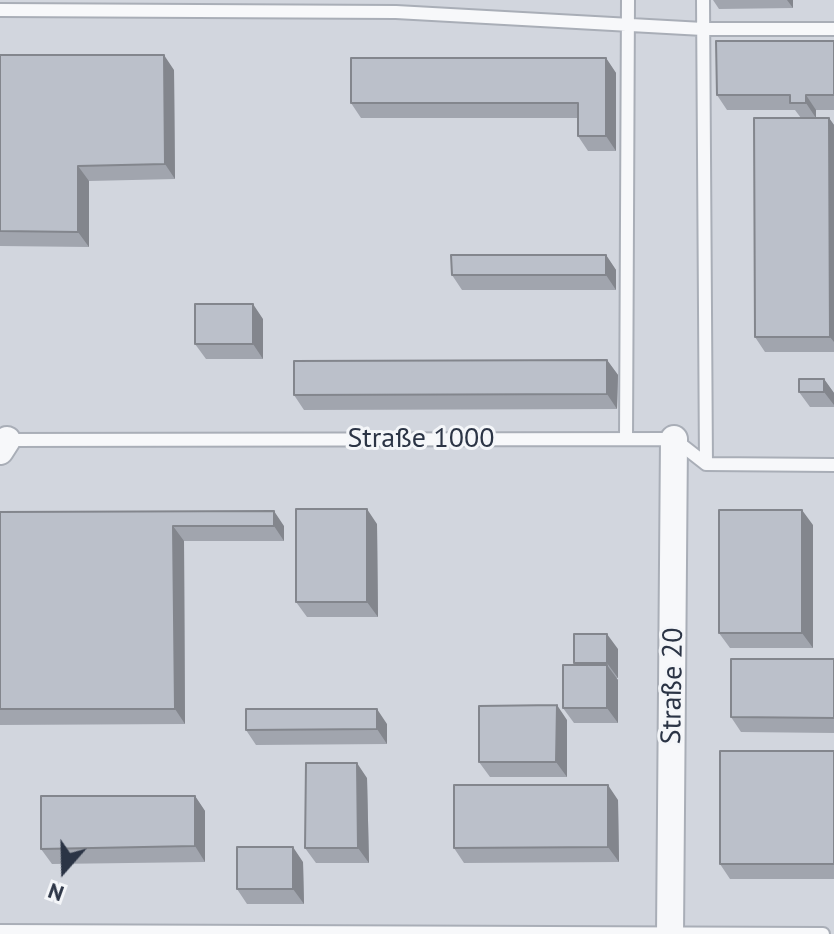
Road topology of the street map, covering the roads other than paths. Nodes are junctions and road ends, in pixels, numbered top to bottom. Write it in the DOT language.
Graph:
graph roads {
  1 [pos="628,0"];
  2 [pos="703,0"];
  3 [pos="0,10"];
  4 [pos="628,24"];
  5 [pos="703,29"];
  6 [pos="834,29"];
  7 [pos="626,439"];
  8 [pos="674,439"];
  9 [pos="2,443"];
  10 [pos="706,464"];
  11 [pos="834,465"];
  12 [pos="0,931"];
  13 [pos="670,933"];
  14 [pos="823,934"];
  1 -- 4 [label="lane"];
  2 -- 5 [label="lane"];
  3 -- 4 [label="lane"];
  4 -- 5 [label="lane"];
  4 -- 7 [label="lane"];
  5 -- 6 [label="lane"];
  5 -- 10 [label="lane"];
  7 -- 8 [label="lane, Straße 1000"];
  7 -- 9 [label="lane, Straße 1000"];
  8 -- 10 [label="lane"];
  8 -- 13 [label="street, Straße 20"];
  10 -- 11 [label="lane"];
  12 -- 13 [label="lane"];
  13 -- 14 [label="lane"];
}
